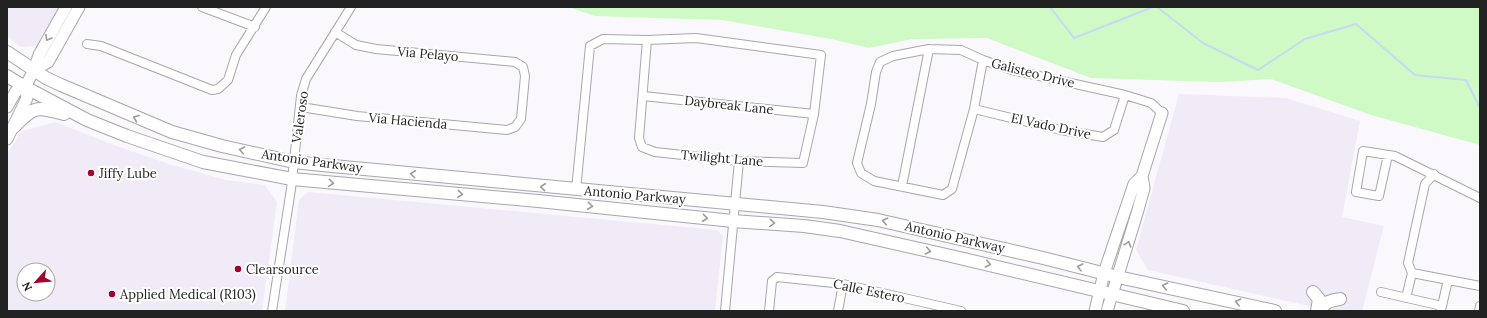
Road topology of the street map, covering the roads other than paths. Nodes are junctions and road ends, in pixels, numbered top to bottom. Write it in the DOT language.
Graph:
graph roads {
  1 [pos="66,7"];
  2 [pos="79,7"];
  3 [pos="202,7"];
  4 [pos="266,7"];
  5 [pos="351,7"];
  6 [pos="255,27"];
  7 [pos="335,32"];
  8 [pos="647,40"];
  9 [pos="87,44"];
  10 [pos="929,49"];
  11 [pos="7,52"];
  12 [pos="983,60"];
  13 [pos="34,70"];
  14 [pos="7,76"];
  15 [pos="26,87"];
  16 [pos="1124,95"];
  17 [pos="643,96"];
  18 [pos="7,107"];
  19 [pos="301,107"];
  20 [pos="974,109"];
  21 [pos="1162,113"];
  22 [pos="814,114"];
  23 [pos="87,120"];
  24 [pos="14,127"];
  25 [pos="516,127"];
  26 [pos="7,139"];
  27 [pos="1388,155"];
  28 [pos="739,161"];
  29 [pos="294,162"];
  30 [pos="1434,174"];
  31 [pos="1142,176"];
  32 [pos="292,179"];
  33 [pos="902,186"];
  34 [pos="576,190"];
  35 [pos="1480,198"];
  36 [pos="735,204"];
  37 [pos="733,221"];
  38 [pos="1104,273"];
  39 [pos="1412,273"];
  40 [pos="1118,277"];
  41 [pos="1448,280"];
  42 [pos="843,284"];
  43 [pos="1480,286"];
  44 [pos="1101,291"];
  45 [pos="1312,292"];
  46 [pos="1381,292"];
  47 [pos="1113,295"];
  48 [pos="1406,298"];
  49 [pos="1340,299"];
  50 [pos="1480,306"];
  51 [pos="932,307"];
  52 [pos="1441,309"];
  53 [pos="272,311"];
  54 [pos="725,311"];
  55 [pos="769,311"];
  56 [pos="838,311"];
  57 [pos="961,311"];
  58 [pos="1095,311"];
  59 [pos="1107,311"];
  60 [pos="1183,311"];
  61 [pos="1275,311"];
  62 [pos="1317,311"];
  63 [pos="1321,311"];
  64 [pos="1479,311"];
  1 -- 13 [label="street, one-way"];
  2 -- 13 [label="street"];
  3 -- 6 [label="street"];
  4 -- 6 [label="street"];
  5 -- 7 [label="street, Valeroso"];
  6 -- 9 [label="street"];
  7 -- 19 [label="street, Valeroso"];
  7 -- 25 [label="street, Via Pelayo"];
  8 -- 17 [label="street"];
  8 -- 22 [label="street"];
  8 -- 34 [label="street"];
  10 -- 12 [label="street, Galisteo Drive"];
  10 -- 33 [label="street"];
  10 -- 33 [label="street, Galisteo Drive"];
  11 -- 13 [label="main road, Antonio Parkway"];
  12 -- 16 [label="street, Galisteo Drive"];
  12 -- 20 [label="street"];
  13 -- 15 [label="street"];
  29 -- 13 [label="main road, Antonio Parkway, one-way"];
  14 -- 15 [label="main road, Antonio Parkway"];
  15 -- 18 [label="street"];
  15 -- 23 [label="main road, Antonio Parkway"];
  15 -- 24 [label="street"];
  16 -- 20 [label="street, El Vado Drive"];
  16 -- 21 [label="street, Galisteo Drive"];
  17 -- 22 [label="street, Daybreak Lane"];
  17 -- 28 [label="street, Twilight Lane"];
  19 -- 25 [label="street, Via Hacienda"];
  19 -- 29 [label="street, Valeroso"];
  20 -- 33 [label="street"];
  21 -- 31 [label="street"];
  22 -- 28 [label="street, Twilight Lane"];
  23 -- 24 [label="main road"];
  23 -- 32 [label="main road, Antonio Parkway"];
  24 -- 26 [label="street"];
  27 -- 27 [label="street"];
  27 -- 30 [label="street"];
  28 -- 36 [label="street"];
  29 -- 32 [label="street, Valeroso"];
  34 -- 29 [label="main road, Antonio Parkway, one-way"];
  30 -- 35 [label="street"];
  30 -- 39 [label="street"];
  31 -- 38 [label="street"];
  40 -- 31 [label="street, one-way"];
  32 -- 37 [label="main road, Antonio Parkway, one-way"];
  32 -- 53 [label="street, Valeroso"];
  34 -- 36 [label="main road, Antonio Parkway"];
  36 -- 37 [label="street"];
  38 -- 36 [label="main road, Antonio Parkway, one-way"];
  37 -- 44 [label="main road, Antonio Parkway, one-way"];
  37 -- 54 [label="street"];
  38 -- 40 [label="main road, Antonio Parkway"];
  38 -- 44 [label="street"];
  39 -- 41 [label="street"];
  39 -- 48 [label="street"];
  40 -- 47 [label="street"];
  61 -- 40 [label="main road, Antonio Parkway, one-way"];
  41 -- 43 [label="street"];
  41 -- 52 [label="street"];
  42 -- 51 [label="street, Calle Estero"];
  42 -- 55 [label="street, Calle Estero"];
  42 -- 56 [label="street"];
  44 -- 47 [label="main road, Antonio Parkway"];
  44 -- 58 [label="street"];
  45 -- 62 [label="main road"];
  46 -- 48 [label="street"];
  47 -- 59 [label="street"];
  47 -- 60 [label="main road, Antonio Parkway"];
  48 -- 52 [label="street"];
  49 -- 63 [label="main road"];
  50 -- 64 [label="street"];
  51 -- 57 [label="street, Calle Estero"];
}
